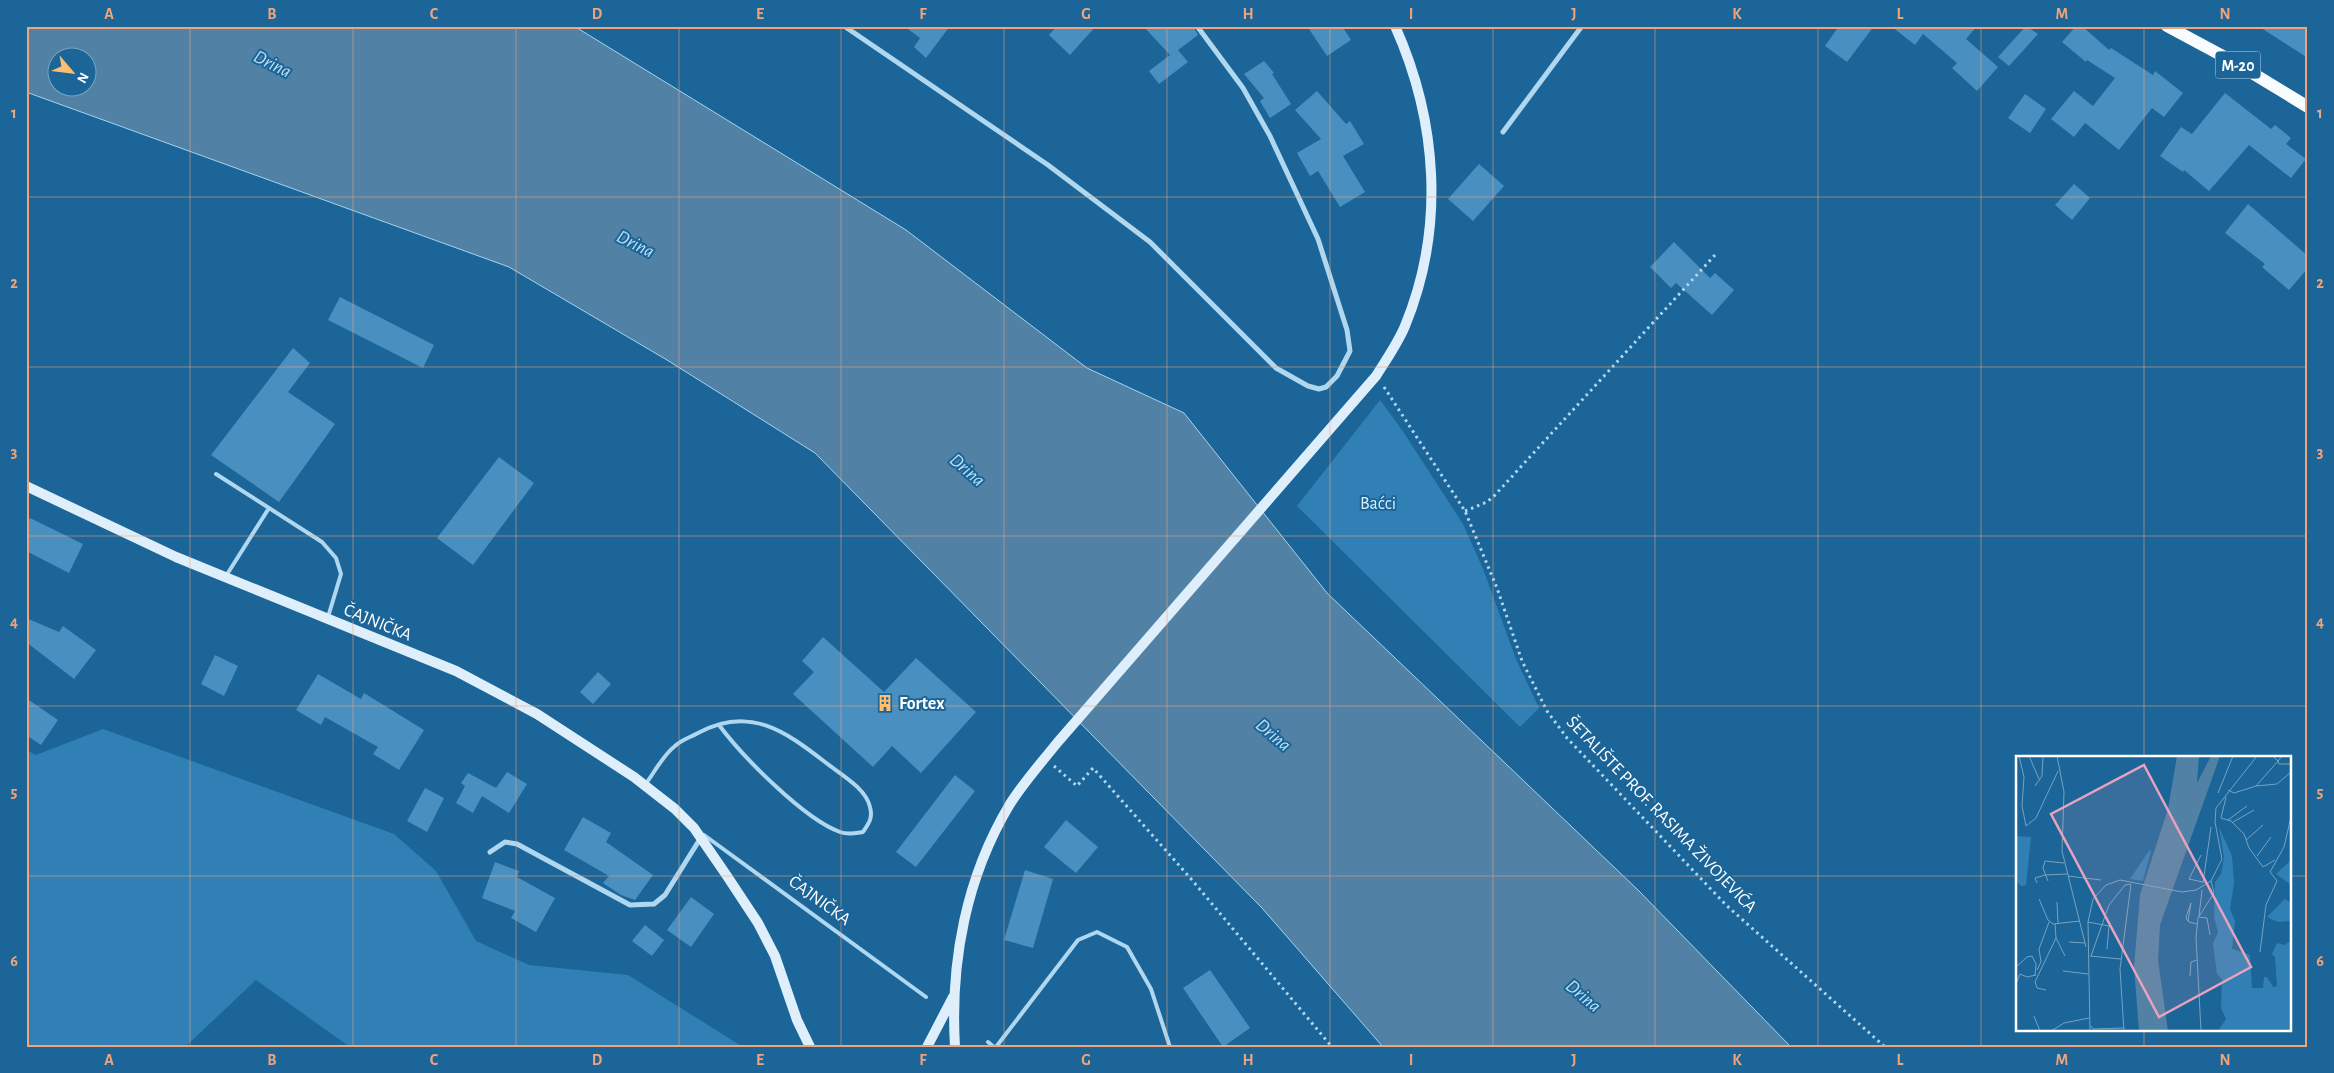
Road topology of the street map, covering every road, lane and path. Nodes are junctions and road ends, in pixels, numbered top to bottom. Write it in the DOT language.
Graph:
graph roads {
  1 [pos="844,26"];
  2 [pos="1197,26"];
  3 [pos="1395,26"];
  4 [pos="1582,26"];
  5 [pos="2166,26"];
  6 [pos="2308,107"];
  7 [pos="1503,132"];
  8 [pos="1715,255"];
  9 [pos="1376,376"];
  10 [pos="216,474"];
  11 [pos="26,486"];
  12 [pos="269,508"];
  13 [pos="1465,512"];
  14 [pos="226,577"];
  15 [pos="328,619"];
  16 [pos="719,725"];
  17 [pos="1044,759"];
  18 [pos="645,785"];
  19 [pos="694,828"];
  20 [pos="701,838"];
  21 [pos="490,852"];
  22 [pos="955,994"];
  23 [pos="926,998"];
  24 [pos="988,1042"];
  25 [pos="810,1047"];
  26 [pos="927,1047"];
  27 [pos="955,1047"];
  28 [pos="995,1047"];
  29 [pos="1170,1047"];
  30 [pos="1332,1047"];
  31 [pos="1885,1047"];
  1 -- 2 [label="street"];
  3 -- 9 [label="main road"];
  4 -- 7 [label="street"];
  5 -- 6 [label="main road, M-20"];
  8 -- 13 [label="path"];
  9 -- 13 [label="path, ŠETALIŠTE PROF. RASIMA ŽIVOJEVIĆA"];
  9 -- 17 [label="main road"];
  10 -- 12 [label="lane"];
  11 -- 14 [label="main road, ČAJNIČKA"];
  12 -- 14 [label="lane"];
  12 -- 15 [label="lane"];
  13 -- 31 [label="path, ŠETALIŠTE PROF. RASIMA ŽIVOJEVIĆA"];
  14 -- 15 [label="main road, ČAJNIČKA"];
  15 -- 18 [label="main road, ČAJNIČKA"];
  16 -- 16 [label="lane"];
  16 -- 18 [label="lane"];
  17 -- 22 [label="main road"];
  17 -- 30 [label="path"];
  18 -- 19 [label="main road, ČAJNIČKA"];
  19 -- 20 [label="main road, ČAJNIČKA"];
  19 -- 23 [label="lane, ČAJNIČKA"];
  20 -- 21 [label="street"];
  20 -- 25 [label="main road, ČAJNIČKA"];
  22 -- 26 [label="main road"];
  22 -- 27 [label="main road"];
  24 -- 28 [label="lane"];
  28 -- 29 [label="lane"];
}
